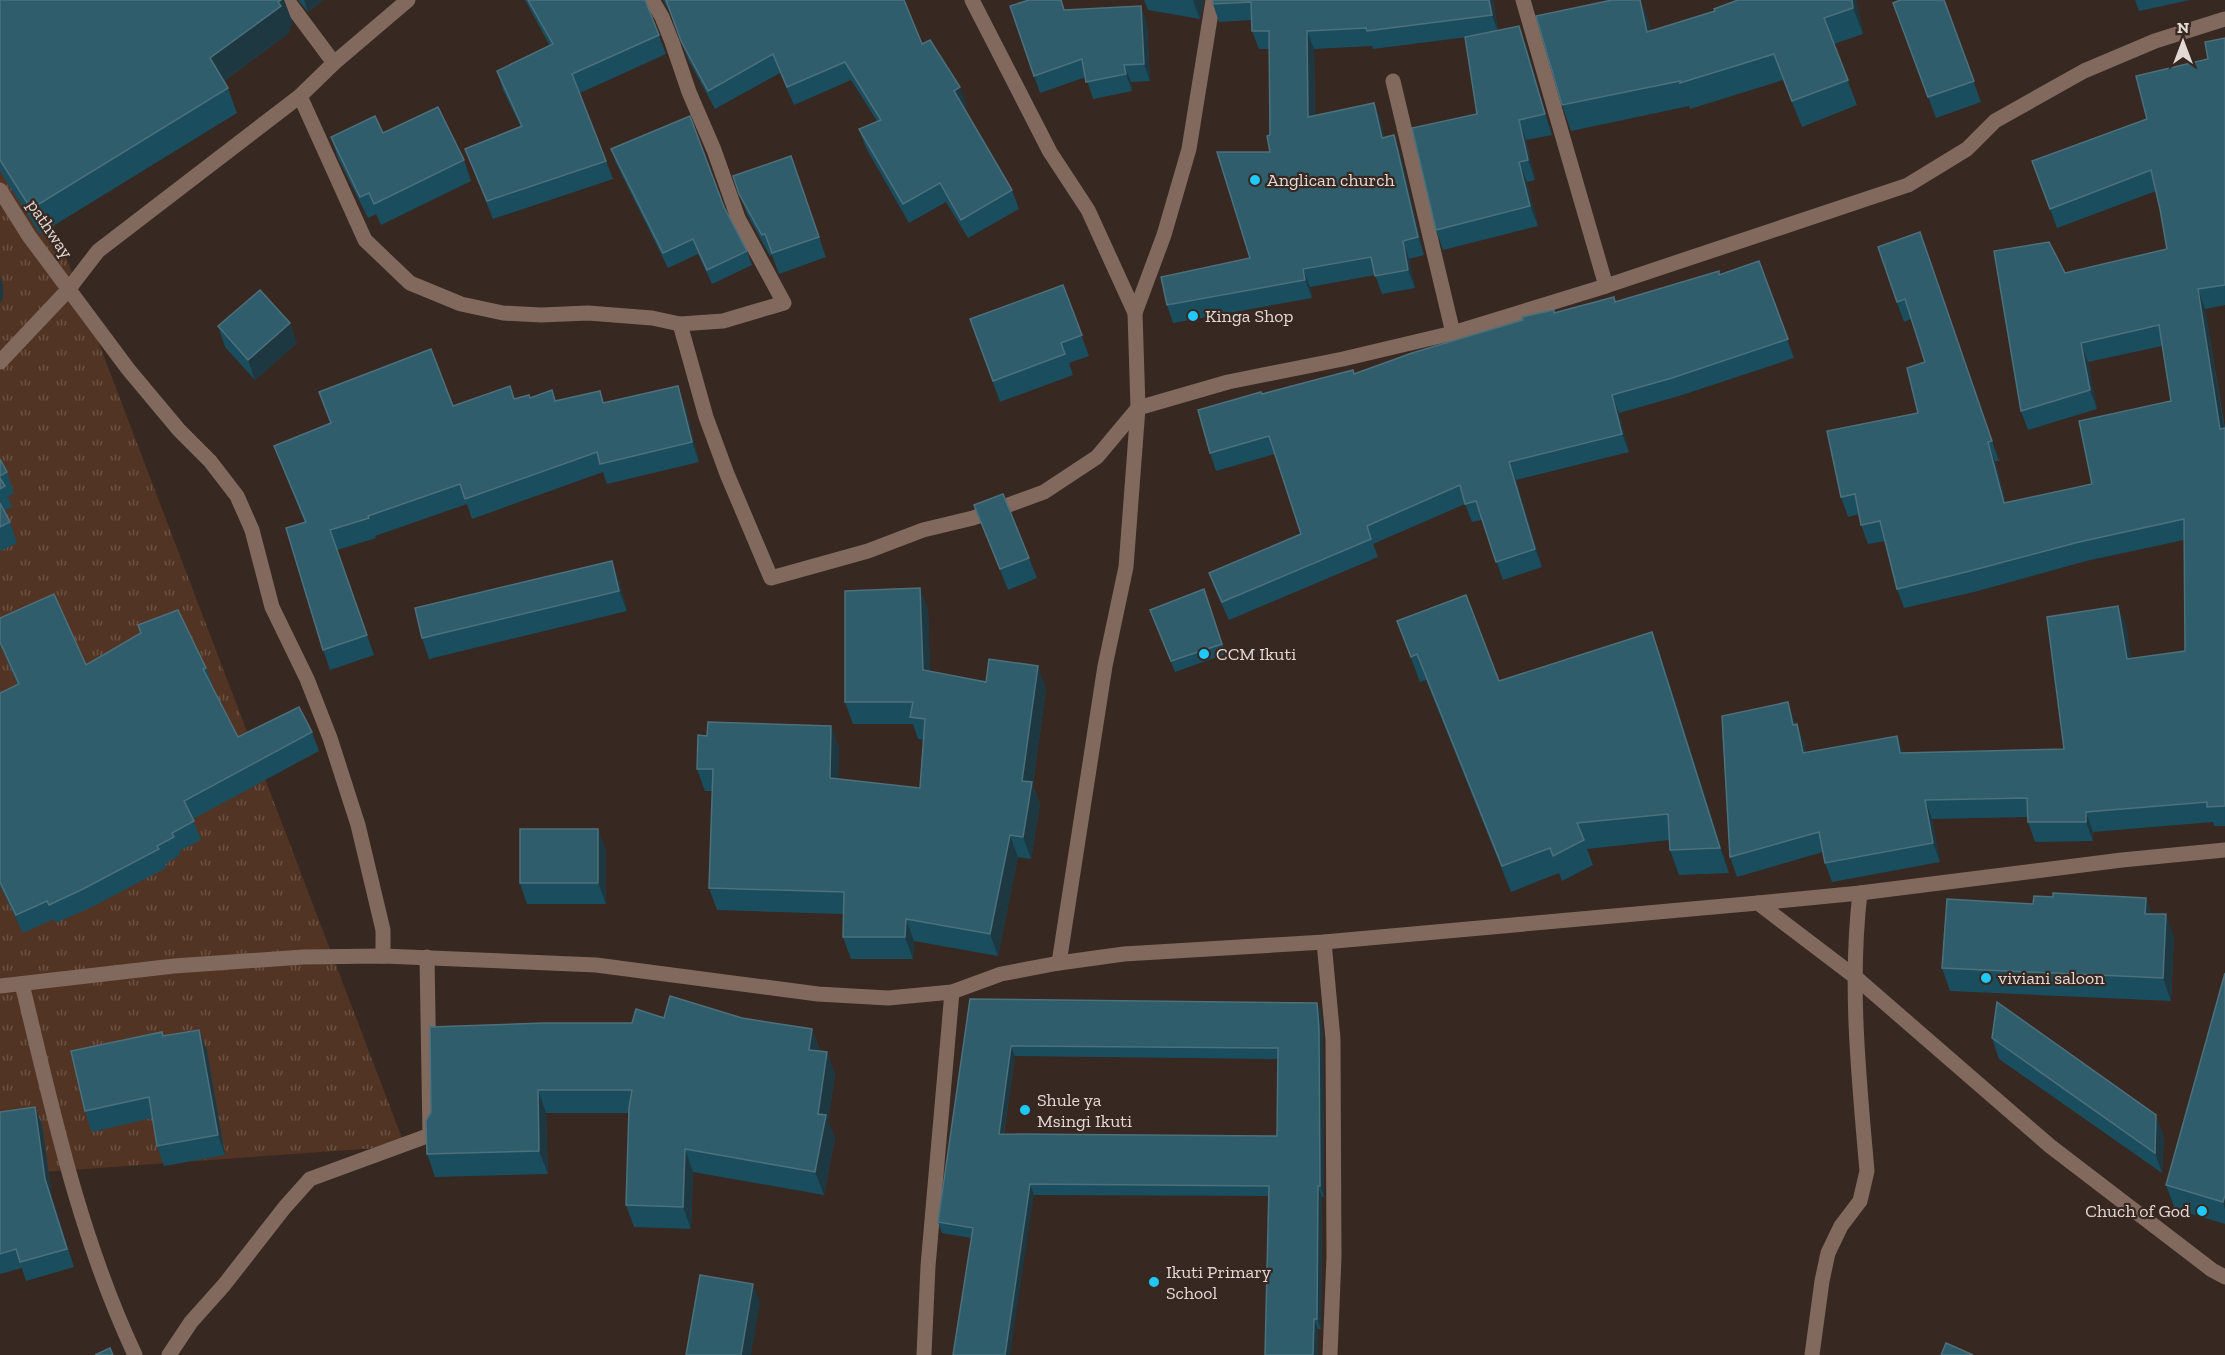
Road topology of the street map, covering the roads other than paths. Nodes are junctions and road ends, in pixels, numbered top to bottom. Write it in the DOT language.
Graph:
graph roads {
  1 [pos="287,0"];
  2 [pos="408,0"];
  3 [pos="652,0"];
  4 [pos="972,0"];
  5 [pos="1213,0"];
  6 [pos="1523,0"];
  7 [pos="2225,19"];
  8 [pos="334,63"];
  9 [pos="1393,81"];
  10 [pos="300,96"];
  11 [pos="0,190"];
  12 [pos="1606,286"];
  13 [pos="68,290"];
  14 [pos="1135,314"];
  15 [pos="680,324"];
  16 [pos="1453,333"];
  17 [pos="0,362"];
  18 [pos="1138,408"];
  19 [pos="2225,850"];
  20 [pos="1860,893"];
  21 [pos="1758,903"];
  22 [pos="1324,942"];
  23 [pos="383,956"];
  24 [pos="427,957"];
  25 [pos="1059,963"];
  26 [pos="1854,976"];
  27 [pos="21,984"];
  28 [pos="0,986"];
  29 [pos="952,992"];
  30 [pos="2225,1277"];
  31 [pos="135,1355"];
  32 [pos="169,1355"];
  33 [pos="924,1355"];
  34 [pos="1330,1355"];
  35 [pos="1812,1355"];
  1 -- 8 [label="street"];
  2 -- 8 [label="street"];
  3 -- 15 [label="street"];
  4 -- 14 [label="street"];
  5 -- 14 [label="street"];
  6 -- 12 [label="street"];
  7 -- 12 [label="street"];
  8 -- 10 [label="street"];
  9 -- 16 [label="street"];
  10 -- 13 [label="street"];
  10 -- 15 [label="street"];
  11 -- 13 [label="street, pathway"];
  12 -- 16 [label="street"];
  13 -- 17 [label="street"];
  13 -- 23 [label="street, pathway"];
  14 -- 18 [label="street"];
  15 -- 18 [label="street"];
  16 -- 18 [label="street"];
  18 -- 25 [label="street"];
  19 -- 20 [label="street"];
  20 -- 21 [label="street"];
  20 -- 26 [label="street"];
  21 -- 22 [label="street"];
  21 -- 26 [label="street"];
  22 -- 25 [label="street"];
  22 -- 34 [label="street"];
  23 -- 24 [label="street"];
  23 -- 27 [label="street"];
  24 -- 29 [label="street"];
  24 -- 32 [label="street"];
  25 -- 29 [label="street"];
  26 -- 30 [label="street"];
  26 -- 35 [label="street"];
  27 -- 28 [label="street"];
  27 -- 31 [label="street"];
  29 -- 33 [label="street"];
}
